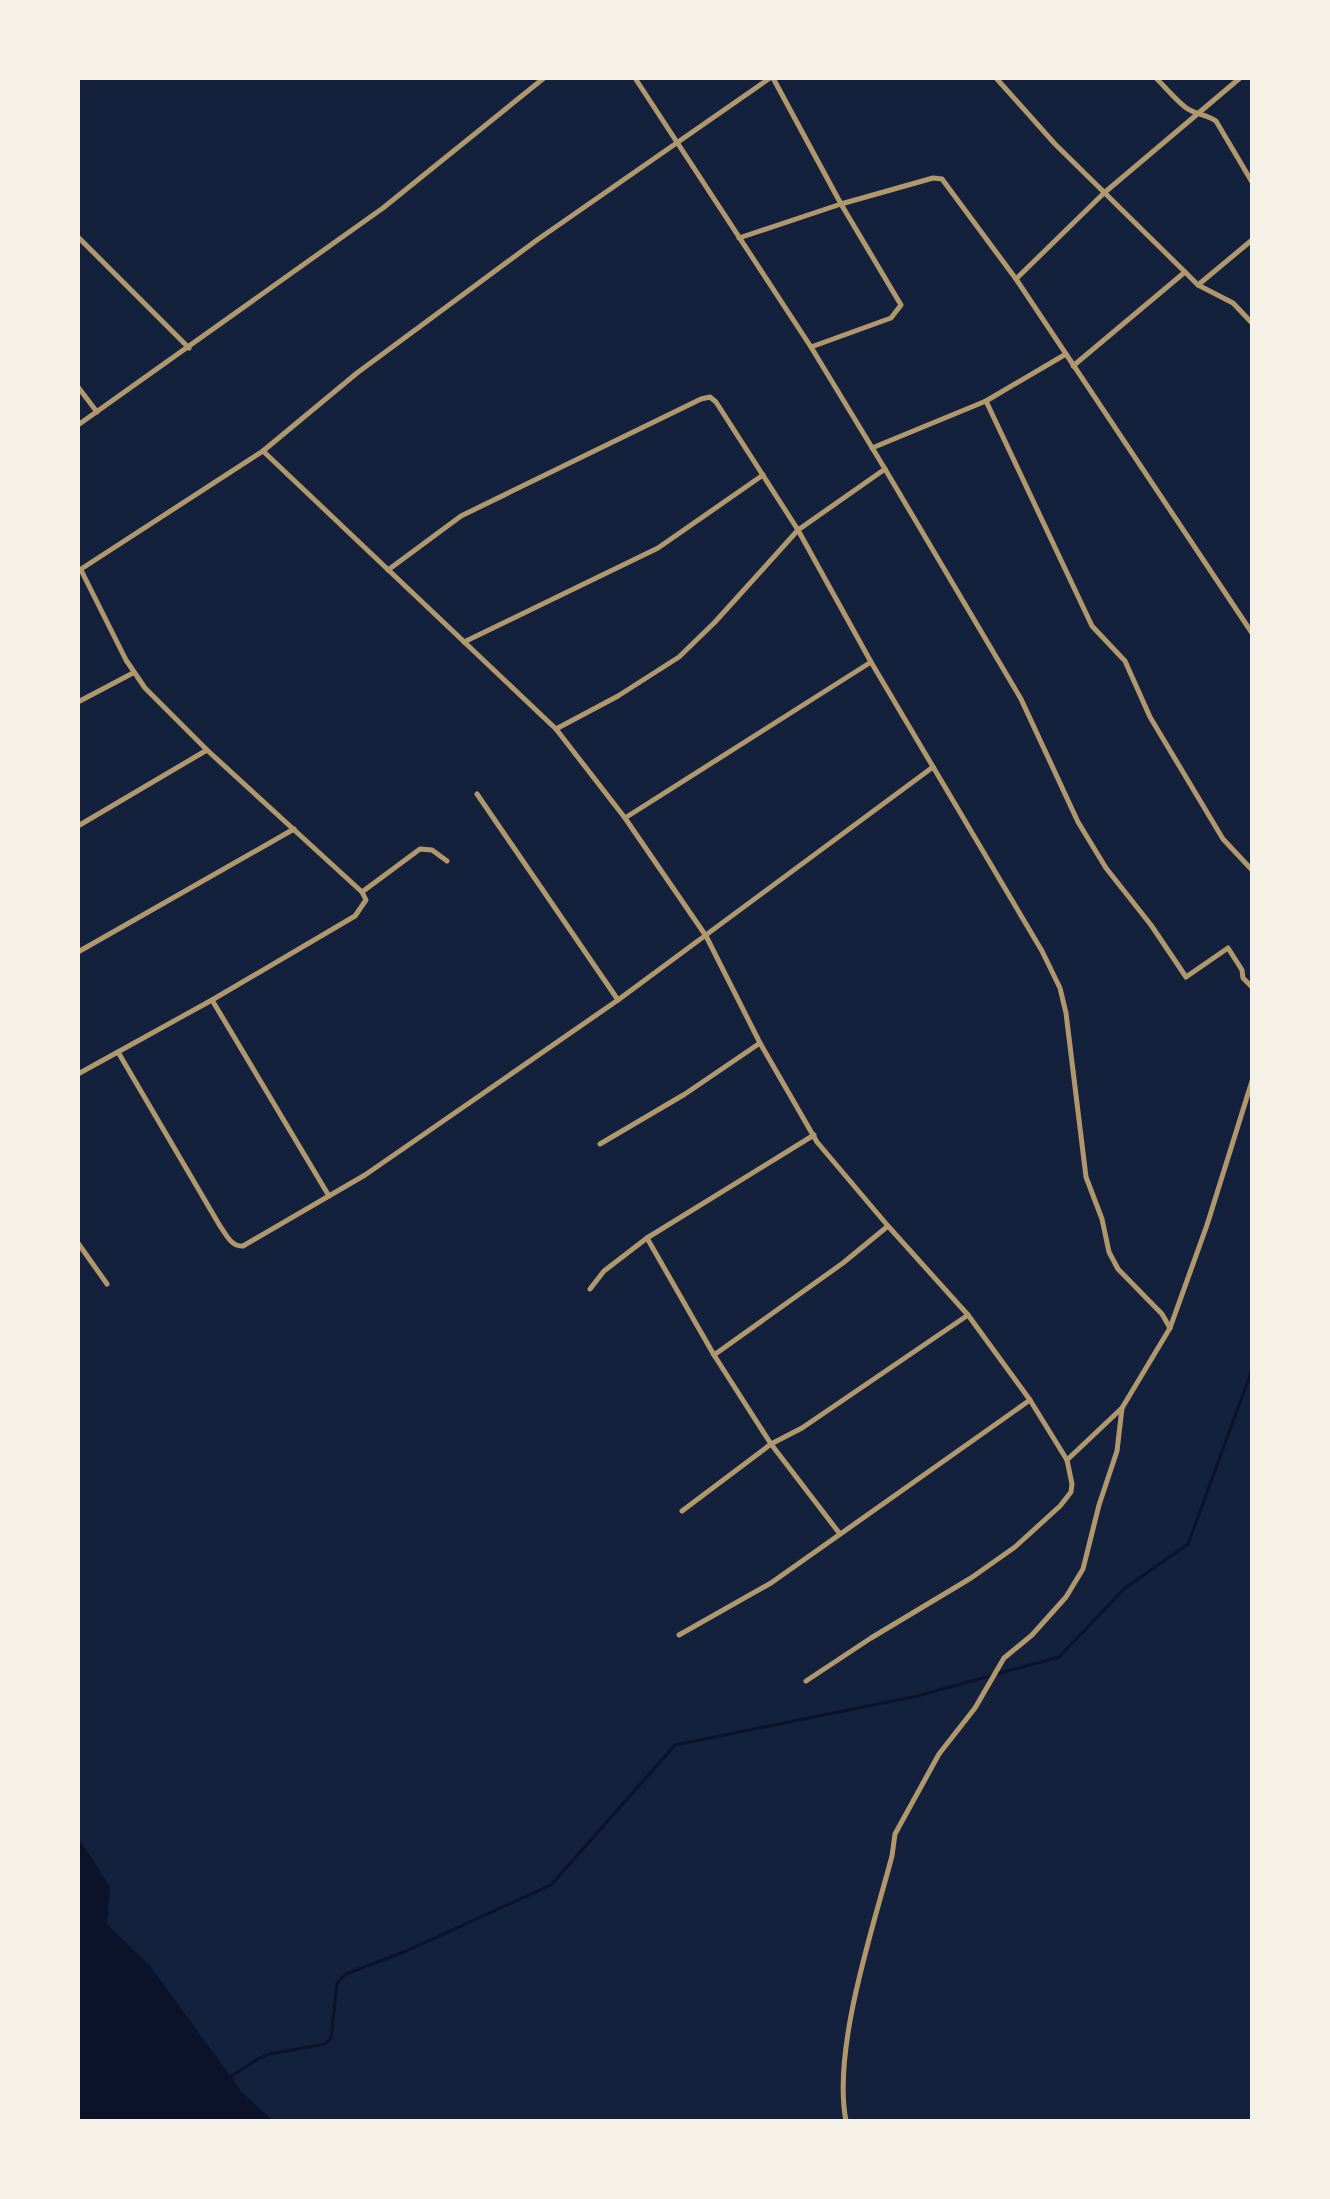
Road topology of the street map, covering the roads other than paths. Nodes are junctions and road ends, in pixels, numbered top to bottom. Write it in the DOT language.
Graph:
graph roads {
  1 [pos="544,78"];
  2 [pos="635,78"];
  3 [pos="771,78"];
  4 [pos="996,78"];
  5 [pos="1156,78"];
  6 [pos="1240,78"];
  7 [pos="1197,114"];
  8 [pos="679,143"];
  9 [pos="1252,182"];
  10 [pos="1104,193"];
  11 [pos="841,204"];
  12 [pos="78,237"];
  13 [pos="739,238"];
  14 [pos="1252,240"];
  15 [pos="1185,272"];
  16 [pos="1016,279"];
  17 [pos="1198,285"];
  18 [pos="1252,323"];
  19 [pos="811,347"];
  20 [pos="189,348"];
  21 [pos="1066,354"];
  22 [pos="1073,366"];
  23 [pos="78,387"];
  24 [pos="986,401"];
  25 [pos="97,412"];
  26 [pos="78,425"];
  27 [pos="872,448"];
  28 [pos="263,451"];
  29 [pos="885,469"];
  30 [pos="763,475"];
  31 [pos="798,530"];
  32 [pos="388,570"];
  33 [pos="79,571"];
  34 [pos="1252,633"];
  35 [pos="464,642"];
  36 [pos="871,662"];
  37 [pos="133,673"];
  38 [pos="78,702"];
  39 [pos="556,729"];
  40 [pos="207,750"];
  41 [pos="933,767"];
  42 [pos="477,794"];
  43 [pos="625,818"];
  44 [pos="78,826"];
  45 [pos="294,829"];
  46 [pos="447,861"];
  47 [pos="1252,870"];
  48 [pos="362,892"];
  49 [pos="706,936"];
  50 [pos="78,952"];
  51 [pos="1252,987"];
  52 [pos="212,1000"];
  53 [pos="618,1000"];
  54 [pos="760,1043"];
  55 [pos="118,1052"];
  56 [pos="78,1074"];
  57 [pos="1252,1081"];
  58 [pos="814,1135"];
  59 [pos="600,1144"];
  60 [pos="329,1196"];
  61 [pos="888,1226"];
  62 [pos="647,1238"];
  63 [pos="78,1243"];
  64 [pos="107,1284"];
  65 [pos="590,1289"];
  66 [pos="968,1315"];
  67 [pos="1170,1328"];
  68 [pos="714,1355"];
  69 [pos="1030,1400"];
  70 [pos="1122,1408"];
  71 [pos="771,1444"];
  72 [pos="1067,1460"];
  73 [pos="682,1511"];
  74 [pos="840,1534"];
  75 [pos="679,1635"];
  76 [pos="806,1681"];
  77 [pos="846,2121"];
  1 -- 20 [label="street"];
  2 -- 8 [label="street"];
  3 -- 8 [label="street"];
  3 -- 11 [label="street"];
  4 -- 10 [label="street"];
  5 -- 7 [label="street"];
  6 -- 7 [label="street"];
  7 -- 9 [label="street"];
  7 -- 10 [label="street"];
  8 -- 13 [label="street"];
  8 -- 28 [label="street"];
  10 -- 15 [label="street"];
  10 -- 16 [label="street"];
  11 -- 13 [label="street"];
  11 -- 16 [label="street"];
  11 -- 19 [label="street"];
  12 -- 20 [label="street"];
  13 -- 19 [label="street"];
  14 -- 17 [label="street"];
  15 -- 17 [label="street"];
  15 -- 22 [label="street"];
  16 -- 21 [label="street"];
  17 -- 18 [label="street"];
  19 -- 27 [label="street"];
  20 -- 25 [label="street"];
  21 -- 22 [label="street"];
  21 -- 24 [label="street"];
  22 -- 34 [label="street"];
  23 -- 25 [label="street"];
  24 -- 27 [label="street"];
  24 -- 47 [label="street"];
  25 -- 26 [label="street"];
  27 -- 29 [label="street"];
  28 -- 32 [label="street"];
  28 -- 33 [label="street"];
  29 -- 31 [label="street"];
  29 -- 51 [label="street"];
  30 -- 31 [label="street"];
  30 -- 32 [label="street"];
  30 -- 35 [label="street"];
  31 -- 36 [label="street"];
  31 -- 39 [label="street"];
  32 -- 35 [label="street"];
  33 -- 37 [label="street"];
  35 -- 39 [label="street"];
  36 -- 41 [label="street"];
  36 -- 43 [label="street"];
  37 -- 38 [label="street"];
  37 -- 40 [label="street"];
  39 -- 43 [label="street"];
  40 -- 44 [label="street"];
  40 -- 45 [label="street"];
  41 -- 49 [label="street"];
  41 -- 67 [label="street"];
  42 -- 53 [label="street"];
  43 -- 49 [label="street"];
  45 -- 48 [label="street"];
  45 -- 50 [label="street"];
  46 -- 48 [label="street"];
  48 -- 52 [label="street"];
  49 -- 53 [label="street"];
  49 -- 54 [label="street"];
  52 -- 55 [label="street"];
  52 -- 60 [label="street"];
  53 -- 60 [label="street"];
  54 -- 58 [label="street"];
  54 -- 59 [label="street"];
  55 -- 56 [label="street"];
  55 -- 60 [label="street"];
  57 -- 67 [label="street"];
  58 -- 61 [label="street"];
  58 -- 62 [label="street"];
  61 -- 66 [label="street"];
  61 -- 68 [label="street"];
  62 -- 65 [label="street"];
  62 -- 68 [label="street"];
  63 -- 64 [label="street"];
  66 -- 69 [label="street"];
  66 -- 71 [label="street"];
  67 -- 70 [label="street"];
  68 -- 71 [label="street"];
  69 -- 72 [label="street"];
  69 -- 74 [label="street"];
  70 -- 72 [label="street"];
  70 -- 77 [label="street"];
  71 -- 73 [label="street"];
  71 -- 74 [label="street"];
  72 -- 76 [label="street"];
  74 -- 75 [label="street"];
}
